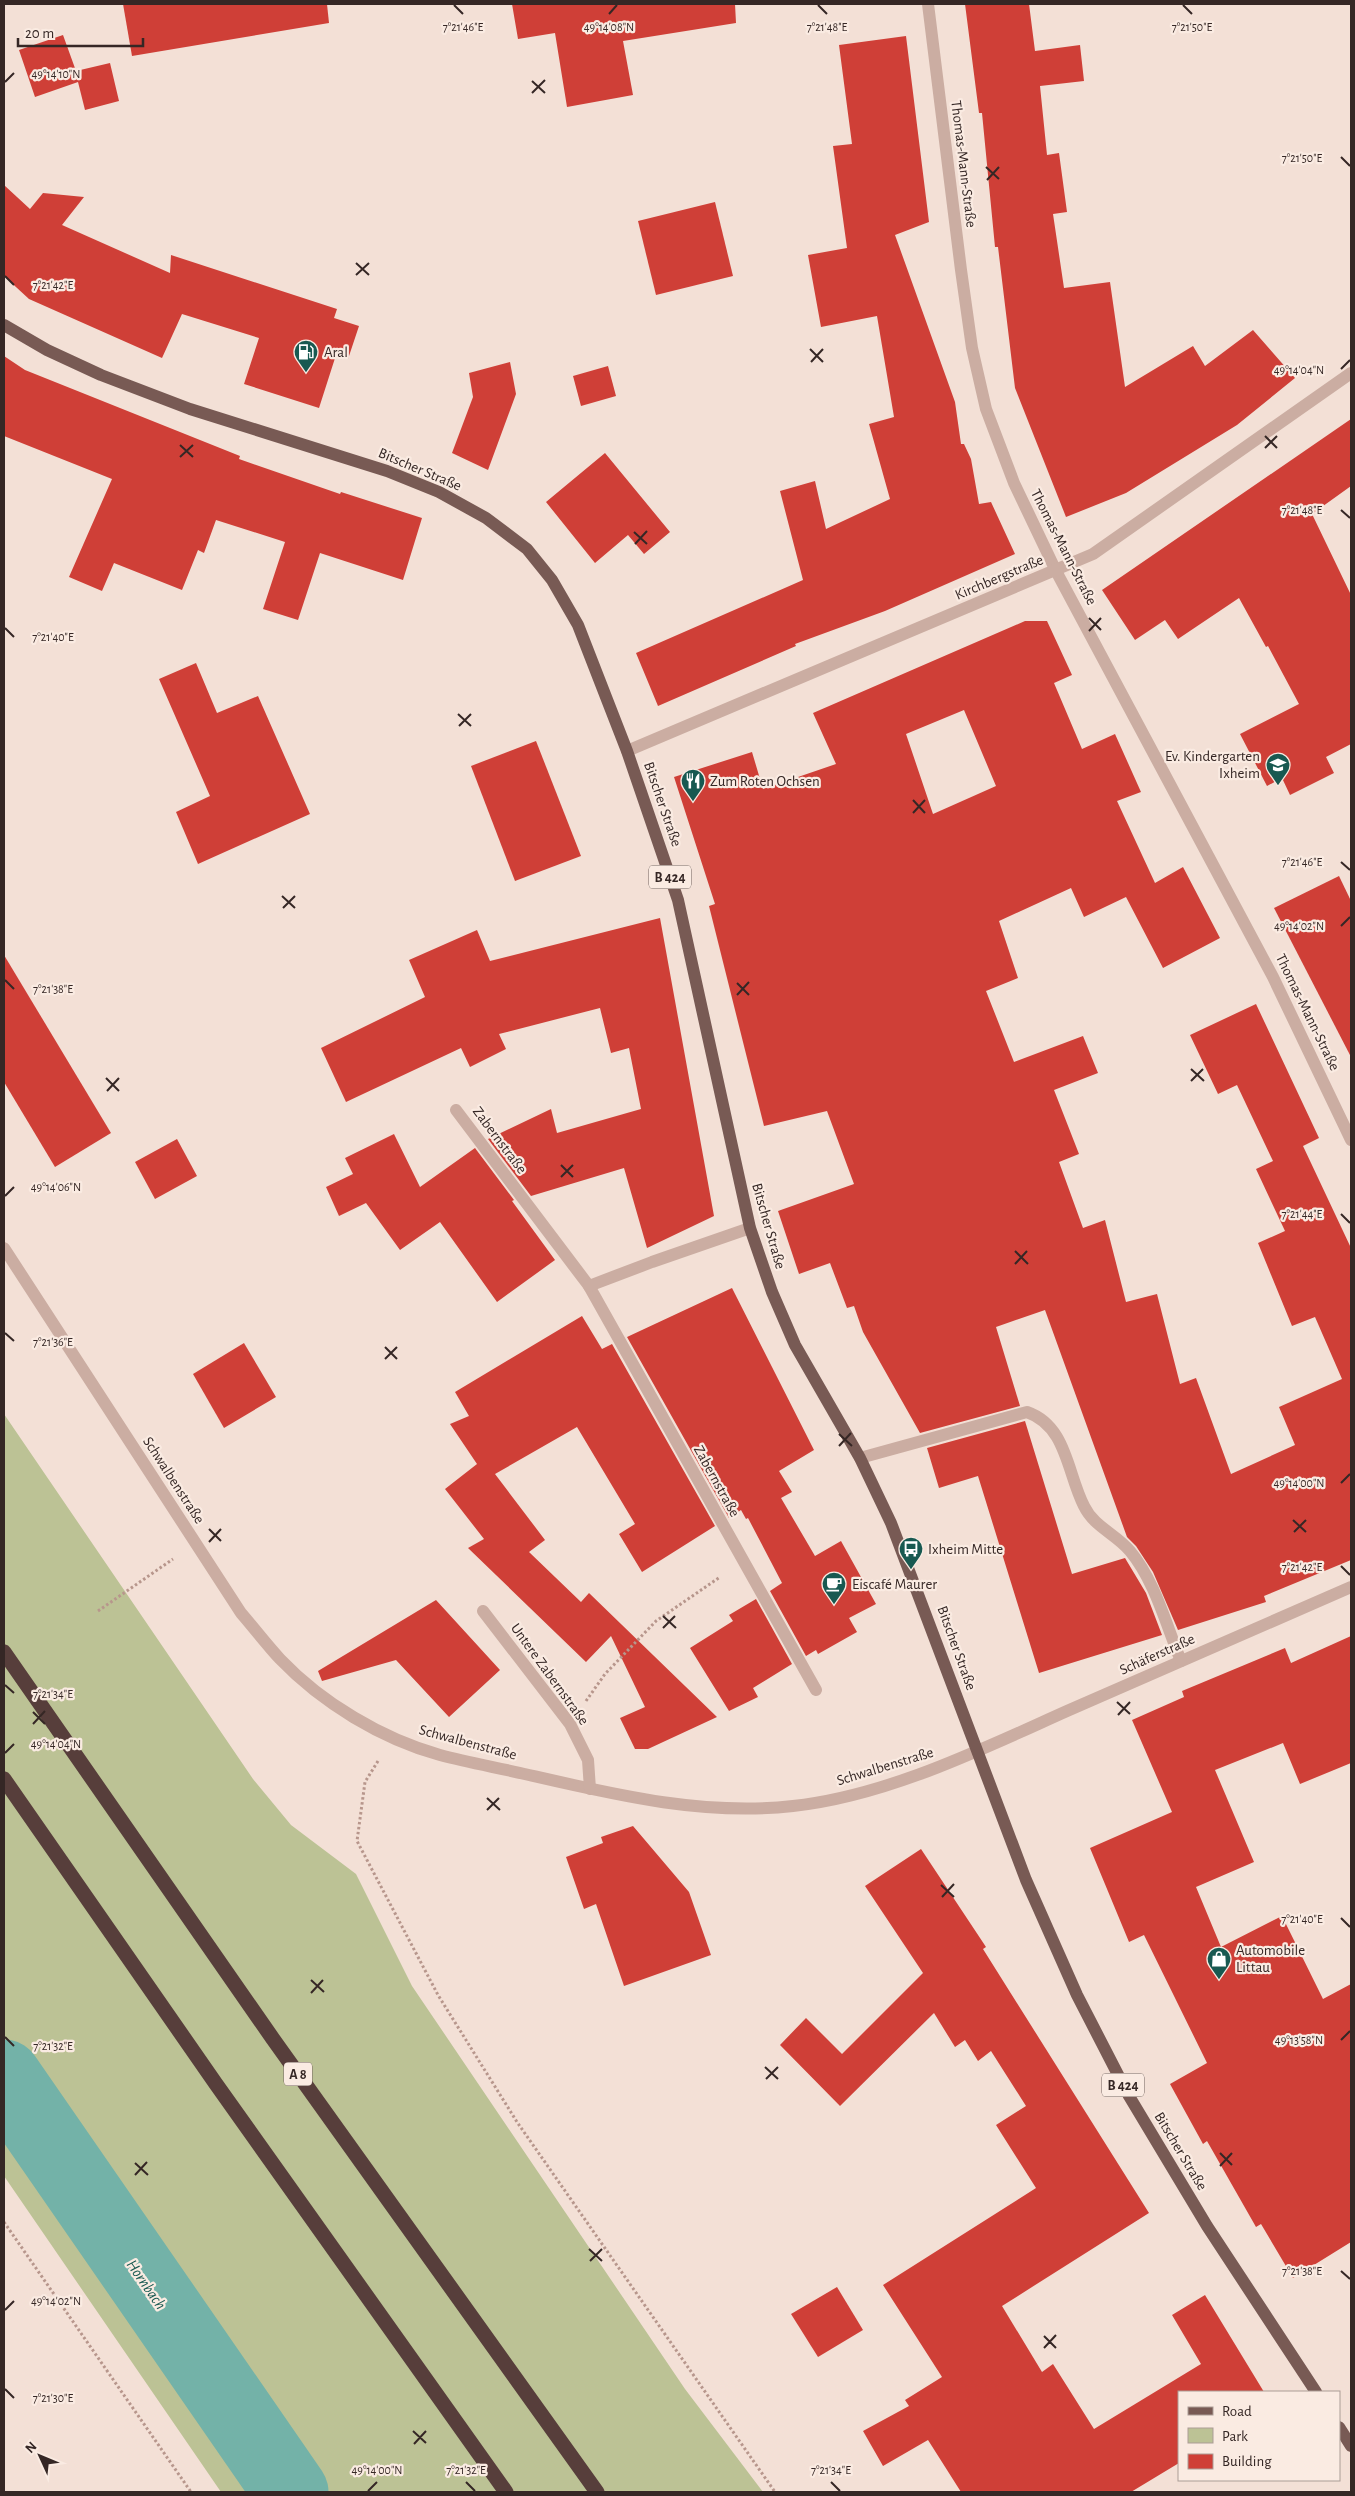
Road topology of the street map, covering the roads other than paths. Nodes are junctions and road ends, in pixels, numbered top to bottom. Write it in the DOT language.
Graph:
graph roads {
  1 [pos="928,4"];
  2 [pos="4,325"];
  3 [pos="1351,373"];
  4 [pos="1056,571"];
  5 [pos="627,751"];
  6 [pos="456,1110"];
  7 [pos="1351,1140"];
  8 [pos="750,1228"];
  9 [pos="4,1248"];
  10 [pos="590,1286"];
  11 [pos="860,1458"];
  12 [pos="1351,1587"];
  13 [pos="483,1611"];
  14 [pos="4,1652"];
  15 [pos="1181,1661"];
  16 [pos="816,1690"];
  17 [pos="977,1753"];
  18 [pos="4,1779"];
  19 [pos="590,1789"];
  20 [pos="1315,2391"];
  21 [pos="1340,2429"];
  22 [pos="1351,2446"];
  23 [pos="506,2492"];
  24 [pos="597,2492"];
  1 -- 4 [label="street, Thomas-Mann-Straße"];
  2 -- 5 [label="main road, Bitscher Straße / B 424"];
  3 -- 4 [label="street, Kirchbergstraße"];
  4 -- 5 [label="street, Kirchbergstraße"];
  4 -- 7 [label="street, Thomas-Mann-Straße"];
  5 -- 8 [label="main road, Bitscher Straße / B 424"];
  6 -- 10 [label="street, Zabernstraße"];
  8 -- 10 [label="street"];
  8 -- 11 [label="main road, Bitscher Straße / B 424"];
  9 -- 19 [label="street, Schwalbenstraße"];
  10 -- 16 [label="street, Zabernstraße"];
  11 -- 15 [label="street"];
  11 -- 17 [label="main road, Bitscher Straße / B 424"];
  12 -- 15 [label="street, Schäferstraße"];
  13 -- 19 [label="street, Untere Zabernstraße"];
  14 -- 24 [label="highway, A 8"];
  15 -- 17 [label="street, Schäferstraße"];
  17 -- 19 [label="street, Schwalbenstraße"];
  17 -- 20 [label="main road, Bitscher Straße / B 424"];
  18 -- 23 [label="highway"];
  21 -- 22 [label="main road"];
}
